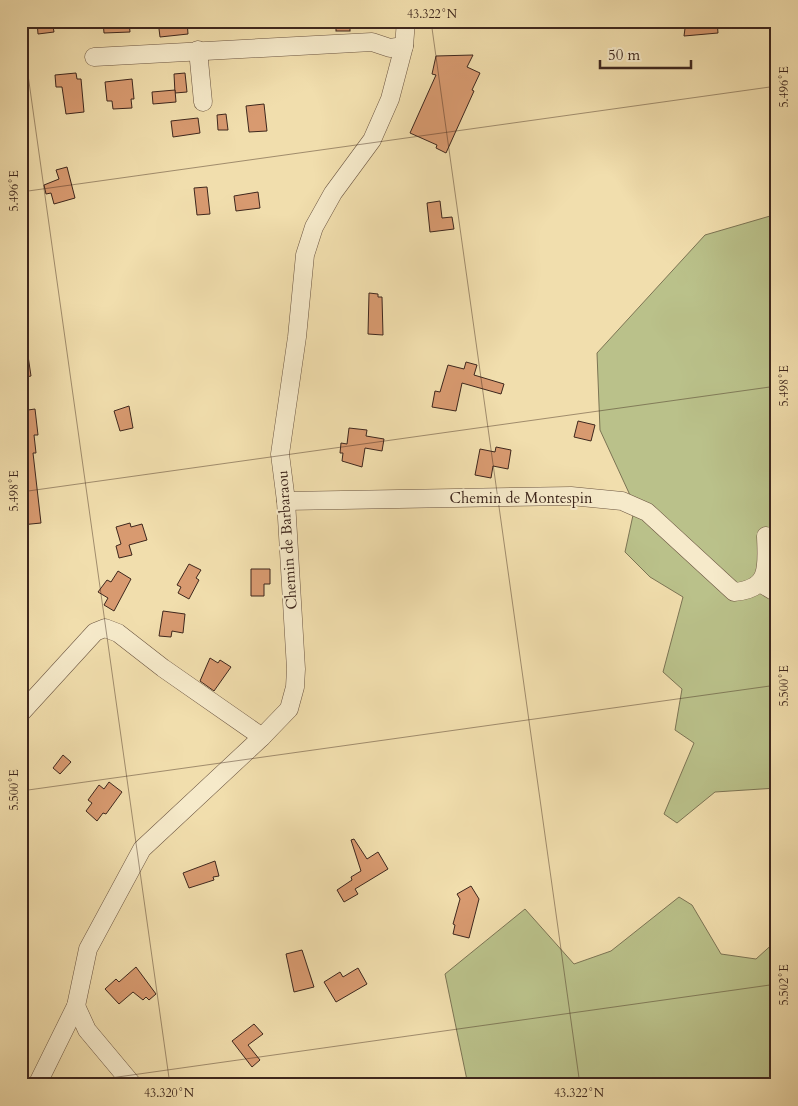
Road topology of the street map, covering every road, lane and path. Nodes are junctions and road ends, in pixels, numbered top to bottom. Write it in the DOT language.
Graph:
graph roads {
  1 [pos="406,21"];
  2 [pos="404,46"];
  3 [pos="198,50"];
  4 [pos="94,57"];
  5 [pos="203,102"];
  6 [pos="286,501"];
  7 [pos="766,536"];
  8 [pos="760,583"];
  9 [pos="777,593"];
  10 [pos="21,713"];
  11 [pos="262,738"];
  12 [pos="76,1006"];
  13 [pos="37,1085"];
  14 [pos="133,1085"];
  1 -- 2 [label="street, Chemin de Barbaraou"];
  2 -- 3 [label="street"];
  2 -- 6 [label="street, Chemin de Barbaraou"];
  3 -- 4 [label="street"];
  3 -- 5 [label="street"];
  6 -- 8 [label="street, Chemin de Montespin"];
  6 -- 11 [label="street, Chemin de Barbaraou"];
  7 -- 8 [label="street"];
  8 -- 9 [label="street"];
  10 -- 11 [label="street"];
  11 -- 12 [label="street, Chemin de Barbaraou"];
  12 -- 13 [label="street, Chemin de Barbaraou"];
  12 -- 14 [label="street"];
}
